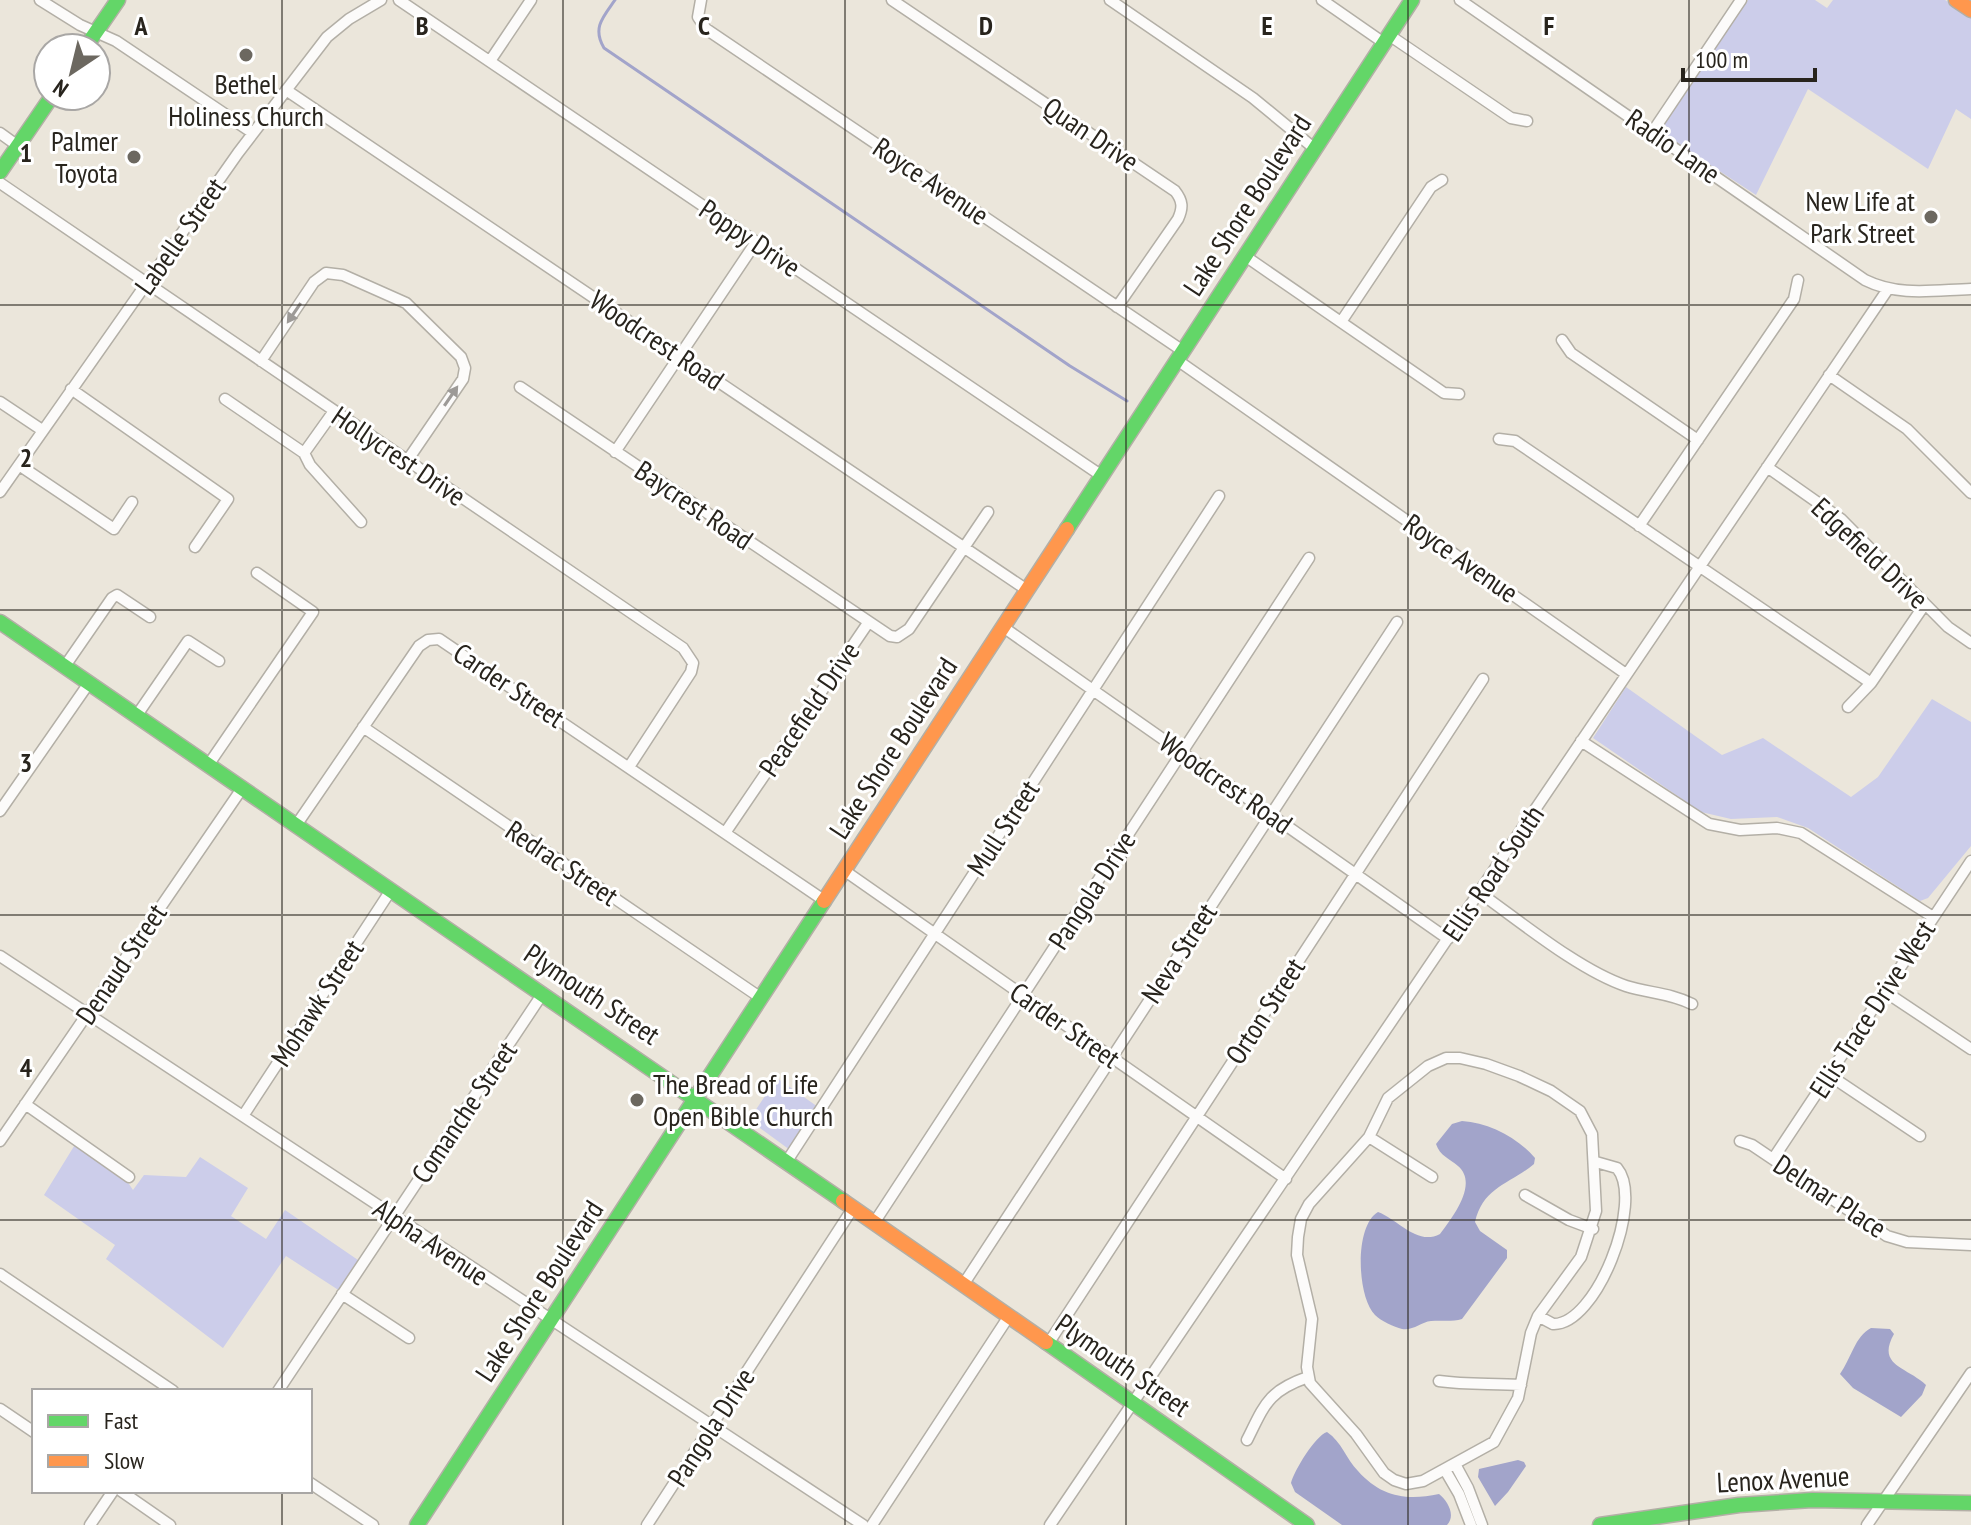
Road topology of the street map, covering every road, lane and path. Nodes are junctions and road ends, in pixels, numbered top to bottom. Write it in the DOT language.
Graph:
graph roads {
  1 [pos="40,0"];
  2 [pos="118,0"];
  3 [pos="381,0"];
  4 [pos="399,0"];
  5 [pos="531,0"];
  6 [pos="701,0"];
  7 [pos="892,0"];
  8 [pos="1110,0"];
  9 [pos="1322,0"];
  10 [pos="1412,0"];
  11 [pos="1460,0"];
  12 [pos="1741,0"];
  13 [pos="1956,0"];
  14 [pos="1971,10"];
  15 [pos="96,32"];
  16 [pos="112,39"];
  17 [pos="1387,39"];
  18 [pos="490,61"];
  19 [pos="286,90"];
  20 [pos="41,112"];
  21 [pos="1527,121"];
  22 [pos="1653,131"];
  23 [pos="0,133"];
  24 [pos="253,133"];
  25 [pos="18,146"];
  26 [pos="1315,149"];
  27 [pos="0,172"];
  28 [pos="1442,180"];
  29 [pos="0,183"];
  30 [pos="756,242"];
  31 [pos="1245,256"];
  32 [pos="1798,280"];
  33 [pos="147,283"];
  34 [pos="1888,289"];
  35 [pos="1971,289"];
  36 [pos="1117,307"];
  37 [pos="1341,322"];
  38 [pos="1562,340"];
  39 [pos="680,355"];
  40 [pos="1180,356"];
  41 [pos="261,361"];
  42 [pos="1829,375"];
  43 [pos="520,387"];
  44 [pos="71,389"];
  45 [pos="1459,394"];
  46 [pos="225,399"];
  47 [pos="0,402"];
  48 [pos="334,411"];
  49 [pos="42,430"];
  50 [pos="1499,439"];
  51 [pos="1698,440"];
  52 [pos="615,452"];
  53 [pos="304,453"];
  54 [pos="407,461"];
  55 [pos="19,465"];
  56 [pos="1767,467"];
  57 [pos="1102,476"];
  58 [pos="0,492"];
  59 [pos="1971,493"];
  60 [pos="1219,496"];
  61 [pos="132,502"];
  62 [pos="988,512"];
  63 [pos="361,522"];
  64 [pos="1639,526"];
  65 [pos="195,547"];
  66 [pos="965,548"];
  67 [pos="1309,558"];
  68 [pos="1698,566"];
  69 [pos="257,573"];
  70 [pos="1027,590"];
  71 [pos="1925,604"];
  72 [pos="150,617"];
  73 [pos="0,622"];
  74 [pos="1397,622"];
  75 [pos="868,623"];
  76 [pos="1003,627"];
  77 [pos="1971,643"];
  78 [pos="219,661"];
  79 [pos="65,666"];
  80 [pos="1626,674"];
  81 [pos="1483,679"];
  82 [pos="89,683"];
  83 [pos="1871,683"];
  84 [pos="1092,690"];
  85 [pos="1848,707"];
  86 [pos="137,715"];
  87 [pos="363,727"];
  88 [pos="1581,741"];
  89 [pos="1181,752"];
  90 [pos="209,764"];
  91 [pos="629,767"];
  92 [pos="243,787"];
  93 [pos="0,811"];
  94 [pos="1270,814"];
  95 [pos="297,824"];
  96 [pos="725,833"];
  97 [pos="1971,861"];
  98 [pos="845,871"];
  99 [pos="1355,874"];
  100 [pos="391,890"];
  101 [pos="1480,893"];
  102 [pos="825,901"];
  103 [pos="1933,917"];
  104 [pos="935,934"];
  105 [pos="1448,939"];
  106 [pos="0,956"];
  107 [pos="1884,991"];
  108 [pos="543,993"];
  109 [pos="1024,996"];
  110 [pos="761,998"];
  111 [pos="1692,1004"];
  112 [pos="87,1014"];
  113 [pos="1971,1049"];
  114 [pos="1112,1057"];
  115 [pos="1829,1075"];
  116 [pos="697,1098"];
  117 [pos="25,1104"];
  118 [pos="243,1116"];
  119 [pos="1197,1117"];
  120 [pos="1920,1136"];
  121 [pos="1369,1137"];
  122 [pos="0,1141"];
  123 [pos="1740,1141"];
  124 [pos="1773,1159"];
  125 [pos="787,1161"];
  126 [pos="1596,1162"];
  127 [pos="129,1177"];
  128 [pos="1432,1177"];
  129 [pos="1286,1179"];
  130 [pos="1525,1195"];
  131 [pos="853,1208"];
  132 [pos="394,1217"];
  133 [pos="874,1223"];
  134 [pos="1593,1229"];
  135 [pos="1971,1245"];
  136 [pos="0,1274"];
  137 [pos="963,1285"];
  138 [pos="342,1294"];
  139 [pos="1009,1316"];
  140 [pos="1538,1316"];
  141 [pos="551,1321"];
  142 [pos="409,1338"];
  143 [pos="1048,1344"];
  144 [pos="1971,1373"];
  145 [pos="1308,1377"];
  146 [pos="1439,1381"];
  147 [pos="1521,1385"];
  148 [pos="170,1389"];
  149 [pos="279,1389"];
  150 [pos="1133,1403"];
  151 [pos="0,1409"];
  152 [pos="711,1425"];
  153 [pos="32,1431"];
  154 [pos="1247,1440"];
  155 [pos="1450,1467"];
  156 [pos="312,1484"];
  157 [pos="112,1493"];
  158 [pos="124,1493"];
  159 [pos="1884,1501"];
  160 [pos="1971,1503"];
  161 [pos="90,1525"];
  162 [pos="170,1525"];
  163 [pos="373,1525"];
  164 [pos="417,1525"];
  165 [pos="647,1525"];
  166 [pos="863,1525"];
  167 [pos="872,1525"];
  168 [pos="1050,1525"];
  169 [pos="1307,1525"];
  170 [pos="1471,1525"];
  171 [pos="1482,1525"];
  172 [pos="1600,1525"];
  173 [pos="1867,1525"];
  1 -- 15 [label="street"];
  2 -- 15 [label="street"];
  3 -- 19 [label="street, Labelle Street"];
  4 -- 18 [label="street, Poppy Drive"];
  5 -- 18 [label="street"];
  6 -- 36 [label="street, Royce Avenue"];
  7 -- 36 [label="street, Quan Drive"];
  8 -- 26 [label="street"];
  9 -- 17 [label="street"];
  10 -- 17 [label="street, Lake Shore Boulevard"];
  11 -- 22 [label="street, Radio Lane"];
  12 -- 22 [label="street"];
  13 -- 14 [label="street"];
  16 -- 24 [label="street"];
  17 -- 21 [label="street"];
  17 -- 26 [label="street, Lake Shore Boulevard"];
  18 -- 30 [label="street, Poppy Drive"];
  19 -- 24 [label="street, Labelle Street"];
  19 -- 39 [label="street, Woodcrest Road"];
  20 -- 25 [label="street"];
  22 -- 34 [label="street, Radio Lane"];
  23 -- 25 [label="street"];
  24 -- 33 [label="street, Labelle Street"];
  25 -- 27 [label="street"];
  26 -- 31 [label="street, Lake Shore Boulevard"];
  28 -- 37 [label="street"];
  29 -- 33 [label="street, Hollycrest Drive"];
  30 -- 39 [label="street"];
  30 -- 57 [label="street, Poppy Drive"];
  31 -- 37 [label="street"];
  31 -- 40 [label="street, Lake Shore Boulevard"];
  32 -- 51 [label="street"];
  33 -- 41 [label="street, Hollycrest Drive"];
  33 -- 44 [label="street, Labelle Street"];
  34 -- 35 [label="street"];
  34 -- 42 [label="street, Ellis Road South"];
  36 -- 40 [label="street, Royce Avenue"];
  37 -- 45 [label="street"];
  38 -- 51 [label="street"];
  39 -- 52 [label="street"];
  39 -- 66 [label="street, Woodcrest Road"];
  40 -- 57 [label="street, Lake Shore Boulevard"];
  40 -- 80 [label="street, Royce Avenue"];
  41 -- 48 [label="street, Hollycrest Drive"];
  54 -- 41 [label="street, one-way"];
  42 -- 56 [label="street, Ellis Road South"];
  42 -- 59 [label="street"];
  43 -- 52 [label="street, Baycrest Road"];
  44 -- 49 [label="street, Labelle Street"];
  44 -- 65 [label="street"];
  46 -- 53 [label="street"];
  47 -- 49 [label="street"];
  48 -- 53 [label="street"];
  48 -- 54 [label="street, Hollycrest Drive"];
  49 -- 55 [label="street, Labelle Street"];
  50 -- 64 [label="street"];
  51 -- 64 [label="street"];
  52 -- 75 [label="street, Baycrest Road"];
  53 -- 63 [label="street"];
  54 -- 91 [label="street, Hollycrest Drive"];
  55 -- 58 [label="street, Labelle Street"];
  55 -- 61 [label="street"];
  56 -- 68 [label="street, Ellis Road South"];
  56 -- 71 [label="street, Edgefield Drive"];
  57 -- 70 [label="street, Lake Shore Boulevard"];
  60 -- 84 [label="street, Mull Street"];
  62 -- 66 [label="street, Peacefield Drive"];
  64 -- 68 [label="street"];
  66 -- 70 [label="street, Woodcrest Road"];
  66 -- 75 [label="street, Peacefield Drive"];
  67 -- 89 [label="street, Pangola Drive"];
  68 -- 80 [label="street, Ellis Road South"];
  68 -- 83 [label="street"];
  69 -- 90 [label="street"];
  70 -- 76 [label="street, Lake Shore Boulevard"];
  71 -- 77 [label="street, Edgefield Drive"];
  71 -- 83 [label="street"];
  72 -- 79 [label="street"];
  73 -- 79 [label="street, Plymouth Street"];
  74 -- 94 [label="street, Neva Street"];
  75 -- 96 [label="street, Peacefield Drive"];
  76 -- 84 [label="street, Woodcrest Road"];
  76 -- 98 [label="street, Lake Shore Boulevard"];
  78 -- 86 [label="street"];
  79 -- 82 [label="street, Plymouth Street"];
  80 -- 88 [label="street, Ellis Road South"];
  81 -- 99 [label="street, Orton Street"];
  82 -- 86 [label="street, Plymouth Street"];
  82 -- 93 [label="street"];
  83 -- 85 [label="street"];
  84 -- 89 [label="street, Woodcrest Road"];
  84 -- 104 [label="street, Mull Street"];
  86 -- 90 [label="street, Plymouth Street"];
  87 -- 91 [label="street, Carder Street"];
  87 -- 95 [label="street"];
  87 -- 110 [label="street, Redrac Street"];
  88 -- 101 [label="street, Ellis Road South"];
  88 -- 103 [label="street"];
  89 -- 94 [label="street, Woodcrest Road"];
  89 -- 109 [label="street, Pangola Drive"];
  90 -- 92 [label="street, Plymouth Street"];
  91 -- 96 [label="street, Carder Street"];
  92 -- 95 [label="street, Plymouth Street"];
  92 -- 112 [label="street, Denaud Street"];
  94 -- 99 [label="street, Woodcrest Road"];
  94 -- 114 [label="street, Neva Street"];
  95 -- 100 [label="street, Plymouth Street"];
  96 -- 102 [label="street, Carder Street"];
  97 -- 103 [label="street, Ellis Trace Drive West"];
  98 -- 102 [label="street, Lake Shore Boulevard"];
  98 -- 104 [label="street, Carder Street"];
  99 -- 105 [label="street, Woodcrest Road"];
  99 -- 119 [label="street, Orton Street"];
  100 -- 108 [label="street, Plymouth Street"];
  100 -- 118 [label="street, Mohawk Street"];
  101 -- 105 [label="street, Ellis Road South"];
  101 -- 111 [label="street"];
  102 -- 110 [label="street, Lake Shore Boulevard"];
  103 -- 107 [label="street, Ellis Trace Drive West"];
  104 -- 109 [label="street, Carder Street"];
  104 -- 125 [label="street, Mull Street"];
  105 -- 129 [label="street, Ellis Road South"];
  106 -- 112 [label="street, Alpha Avenue"];
  107 -- 113 [label="street"];
  107 -- 115 [label="street, Ellis Trace Drive West"];
  108 -- 116 [label="street, Plymouth Street"];
  108 -- 132 [label="street, Comanche Street"];
  109 -- 114 [label="street, Carder Street"];
  109 -- 133 [label="street, Pangola Drive"];
  110 -- 116 [label="street, Lake Shore Boulevard"];
  112 -- 117 [label="street, Denaud Street"];
  112 -- 118 [label="street, Alpha Avenue"];
  114 -- 119 [label="street, Carder Street"];
  114 -- 137 [label="street, Neva Street"];
  115 -- 120 [label="street"];
  115 -- 124 [label="street, Ellis Trace Drive West"];
  116 -- 125 [label="street, Plymouth Street"];
  116 -- 141 [label="street, Lake Shore Boulevard"];
  117 -- 122 [label="street, Denaud Street"];
  117 -- 127 [label="street"];
  118 -- 132 [label="street, Alpha Avenue"];
  119 -- 129 [label="street, Carder Street"];
  119 -- 143 [label="street, Orton Street"];
  121 -- 126 [label="street"];
  121 -- 128 [label="street"];
  121 -- 145 [label="street"];
  123 -- 124 [label="street, Delmar Place"];
  124 -- 135 [label="street, Delmar Place"];
  125 -- 131 [label="street, Plymouth Street"];
  126 -- 134 [label="street"];
  126 -- 140 [label="street"];
  129 -- 150 [label="street, Ellis Road South"];
  130 -- 134 [label="street"];
  131 -- 133 [label="street, Plymouth Street"];
  131 -- 152 [label="street, Pangola Drive"];
  132 -- 138 [label="street, Comanche Street"];
  132 -- 141 [label="street, Alpha Avenue"];
  133 -- 137 [label="street, Plymouth Street"];
  134 -- 140 [label="street"];
  136 -- 148 [label="street"];
  137 -- 139 [label="street, Plymouth Street"];
  138 -- 142 [label="street"];
  138 -- 149 [label="street, Comanche Street"];
  139 -- 143 [label="street, Plymouth Street"];
  139 -- 167 [label="street"];
  140 -- 147 [label="street"];
  141 -- 152 [label="street, Alpha Avenue"];
  141 -- 164 [label="street, Lake Shore Boulevard"];
  143 -- 150 [label="street, Plymouth Street"];
  144 -- 159 [label="street"];
  145 -- 154 [label="street"];
  145 -- 155 [label="street"];
  146 -- 147 [label="street"];
  147 -- 155 [label="street"];
  150 -- 168 [label="street, Ellis Road South"];
  150 -- 169 [label="street, Plymouth Street"];
  151 -- 153 [label="street"];
  152 -- 165 [label="street, Pangola Drive"];
  152 -- 166 [label="street, Alpha Avenue"];
  155 -- 170 [label="street"];
  155 -- 171 [label="street"];
  156 -- 163 [label="street"];
  157 -- 161 [label="street"];
  158 -- 162 [label="street"];
  159 -- 160 [label="street, Lenox Avenue"];
  159 -- 172 [label="street, Lenox Avenue"];
  159 -- 173 [label="street"];
}
